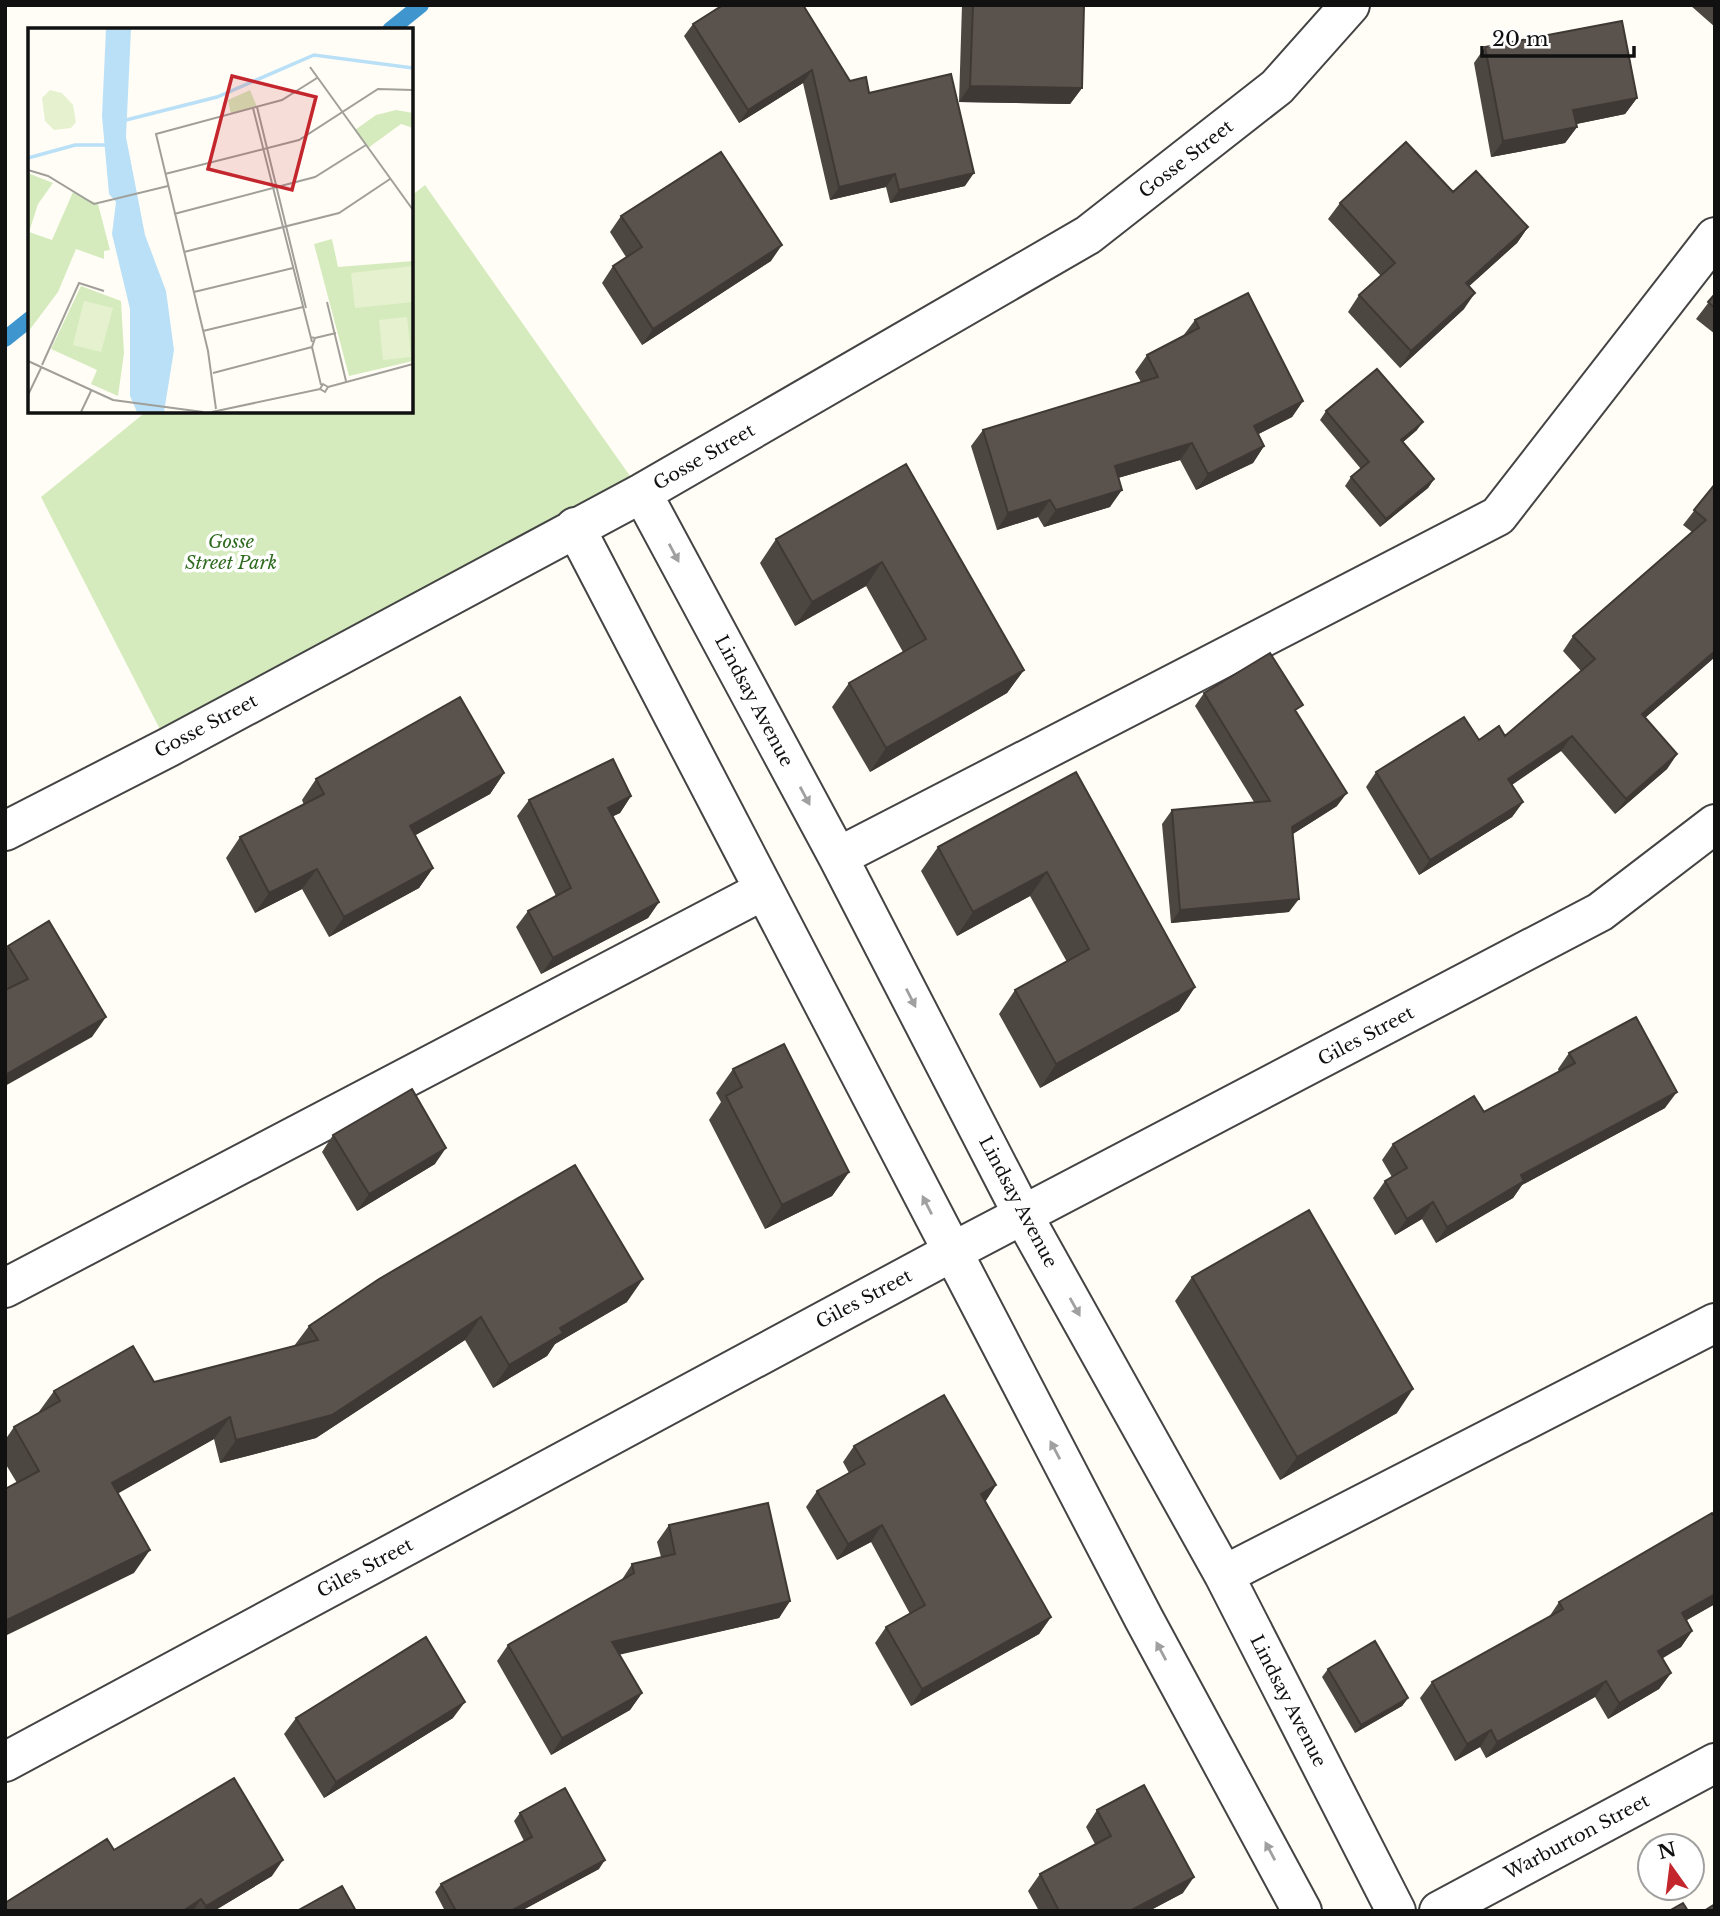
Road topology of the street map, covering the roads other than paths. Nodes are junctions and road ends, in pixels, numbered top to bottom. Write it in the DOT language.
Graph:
graph roads {
  1 [pos="1350,5"];
  2 [pos="1715,237"];
  3 [pos="642,493"];
  4 [pos="575,527"];
  5 [pos="1715,824"];
  6 [pos="5,831"];
  7 [pos="838,857"];
  8 [pos="764,890"];
  9 [pos="1024,1217"];
  10 [pos="952,1252"];
  11 [pos="5,1288"];
  12 [pos="1715,1324"];
  13 [pos="1224,1576"];
  14 [pos="5,1762"];
  15 [pos="1715,1763"];
  16 [pos="1302,1911"];
  17 [pos="1396,1911"];
  18 [pos="1440,1911"];
  1 -- 3 [label="street, Gosse Street"];
  2 -- 7 [label="street"];
  3 -- 4 [label="street, Gosse Street"];
  3 -- 7 [label="street, Lindsay Avenue, one-way"];
  4 -- 6 [label="street, Gosse Street"];
  4 -- 8 [label="street"];
  5 -- 9 [label="street, Giles Street"];
  7 -- 9 [label="street, Lindsay Avenue, one-way"];
  10 -- 8 [label="street, one-way"];
  8 -- 11 [label="street"];
  9 -- 10 [label="street, Giles Street"];
  9 -- 13 [label="street, Lindsay Avenue, one-way"];
  10 -- 14 [label="street, Giles Street"];
  16 -- 10 [label="street, one-way"];
  12 -- 13 [label="street"];
  13 -- 17 [label="street, Lindsay Avenue"];
  15 -- 18 [label="street, Warburton Street"];
}
